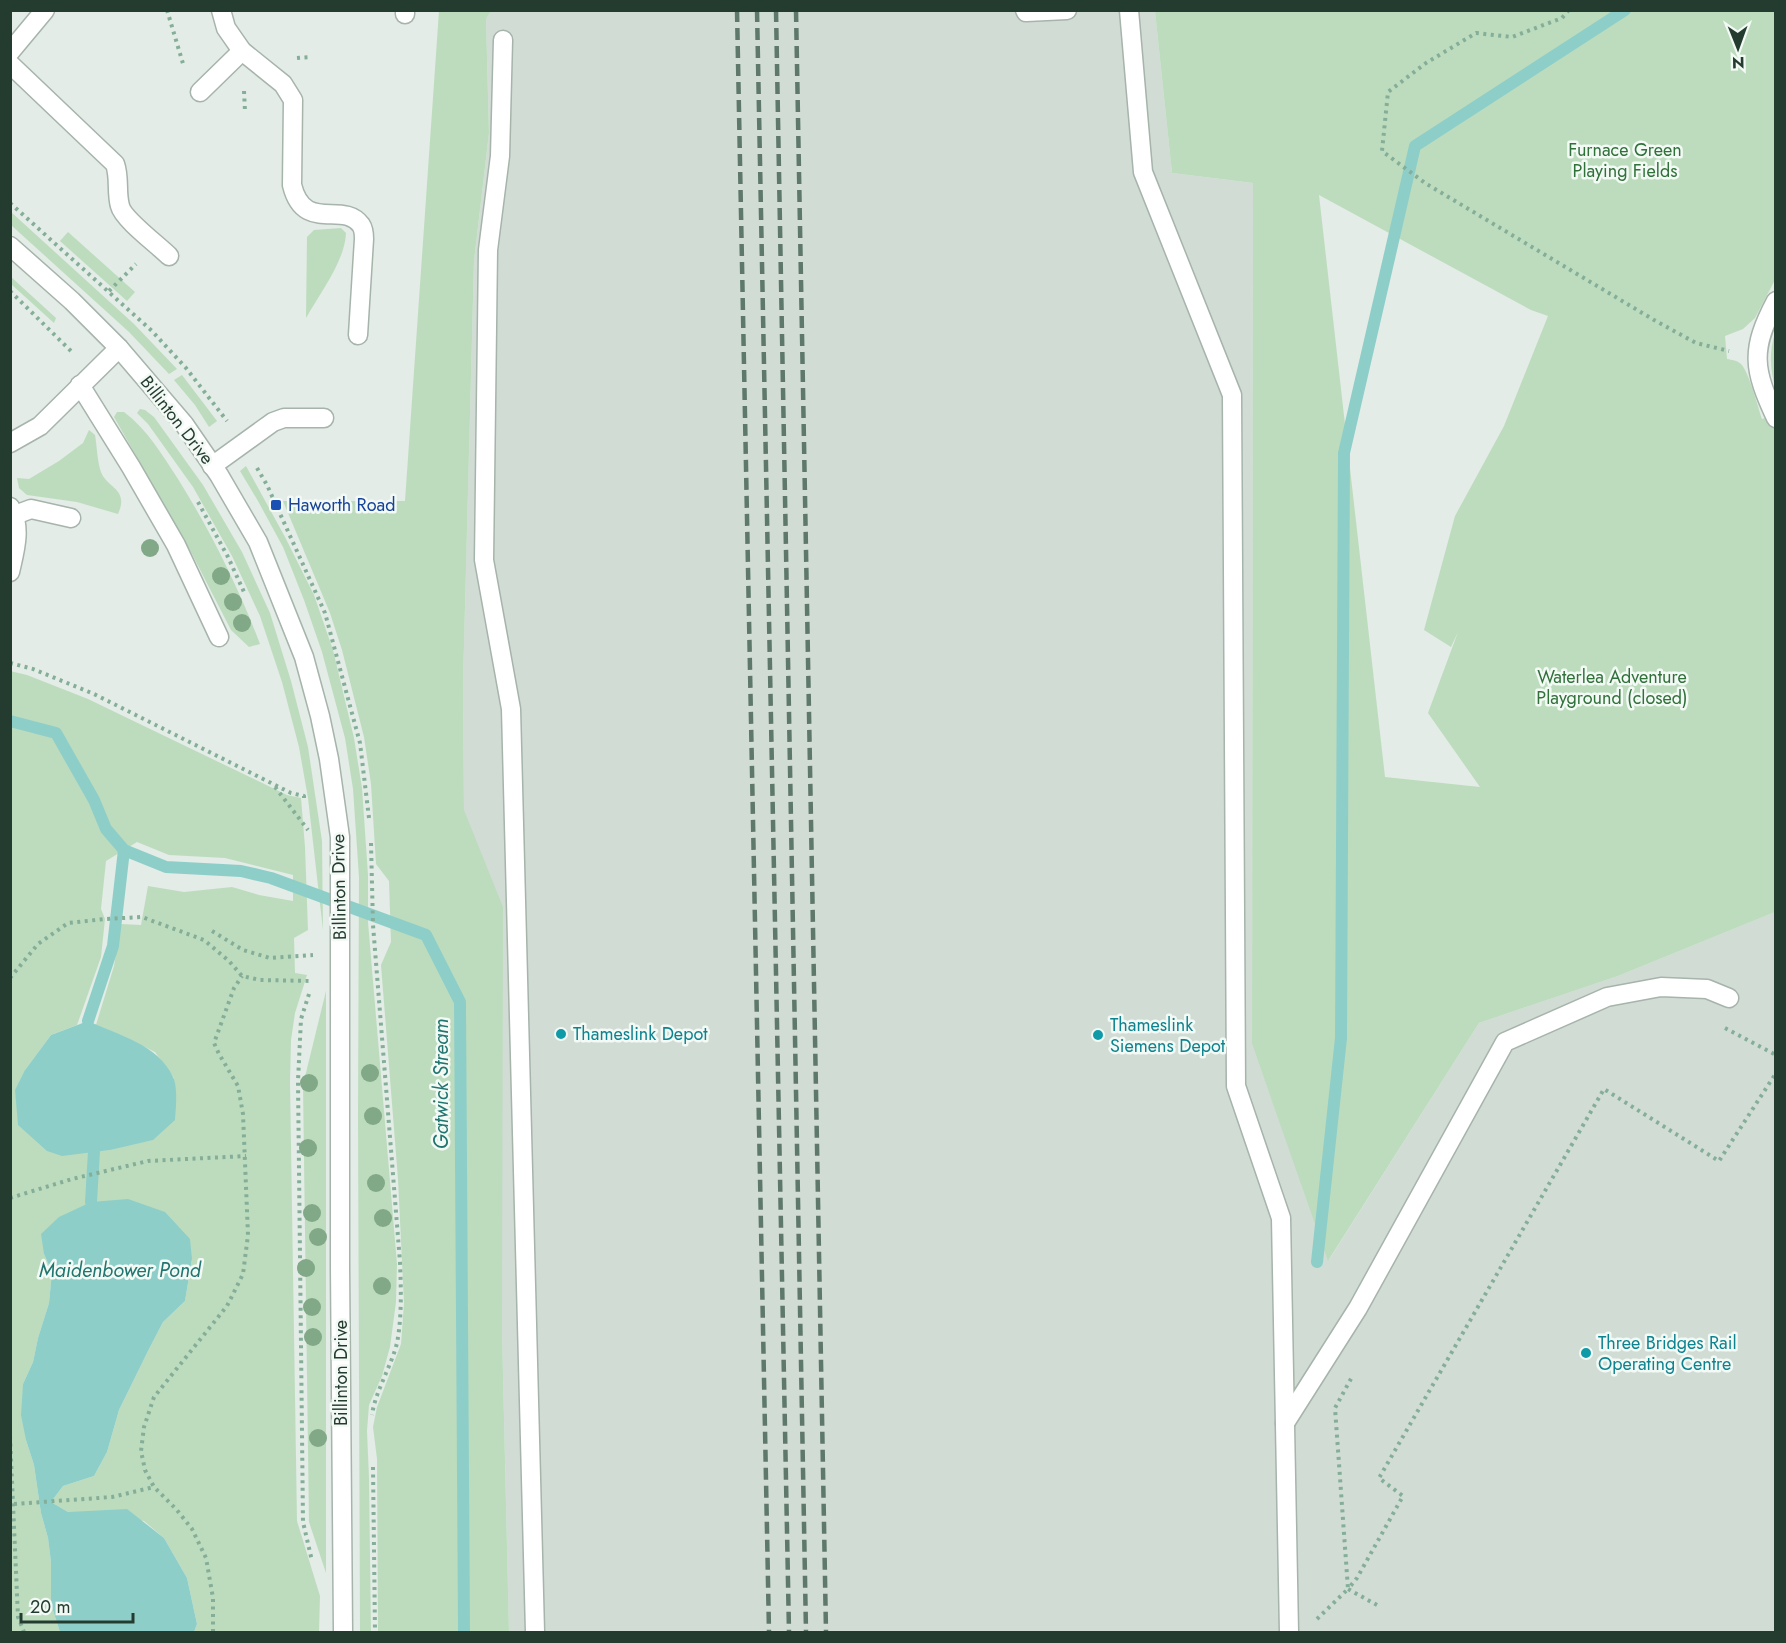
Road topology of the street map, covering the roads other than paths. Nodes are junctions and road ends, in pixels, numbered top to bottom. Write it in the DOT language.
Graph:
graph roads {
  1 [pos="45,10"];
  2 [pos="221,10"];
  3 [pos="1025,10"];
  4 [pos="1067,10"];
  5 [pos="1128,10"];
  6 [pos="503,40"];
  7 [pos="242,51"];
  8 [pos="10,52"];
  9 [pos="10,64"];
  10 [pos="200,92"];
  11 [pos="10,246"];
  12 [pos="163,250"];
  13 [pos="1776,301"];
  14 [pos="358,335"];
  15 [pos="119,348"];
  16 [pos="80,385"];
  17 [pos="324,418"];
  18 [pos="1776,418"];
  19 [pos="10,443"];
  20 [pos="212,466"];
  21 [pos="13,511"];
  22 [pos="71,518"];
  23 [pos="10,572"];
  24 [pos="219,637"];
  25 [pos="1729,998"];
  26 [pos="1285,1423"];
  27 [pos="342,1632"];
  28 [pos="536,1632"];
  29 [pos="1290,1632"];
  1 -- 8 [label="street"];
  2 -- 7 [label="street"];
  3 -- 4 [label="street"];
  5 -- 26 [label="street"];
  6 -- 28 [label="street"];
  7 -- 10 [label="street"];
  7 -- 14 [label="street"];
  9 -- 12 [label="street"];
  11 -- 15 [label="street, Billinton Drive"];
  13 -- 18 [label="street"];
  15 -- 16 [label="street"];
  15 -- 20 [label="street, Billinton Drive"];
  16 -- 19 [label="street"];
  16 -- 24 [label="street"];
  17 -- 20 [label="street"];
  20 -- 27 [label="street, Billinton Drive"];
  21 -- 22 [label="street"];
  21 -- 23 [label="street"];
  25 -- 26 [label="street"];
  26 -- 29 [label="street"];
}
